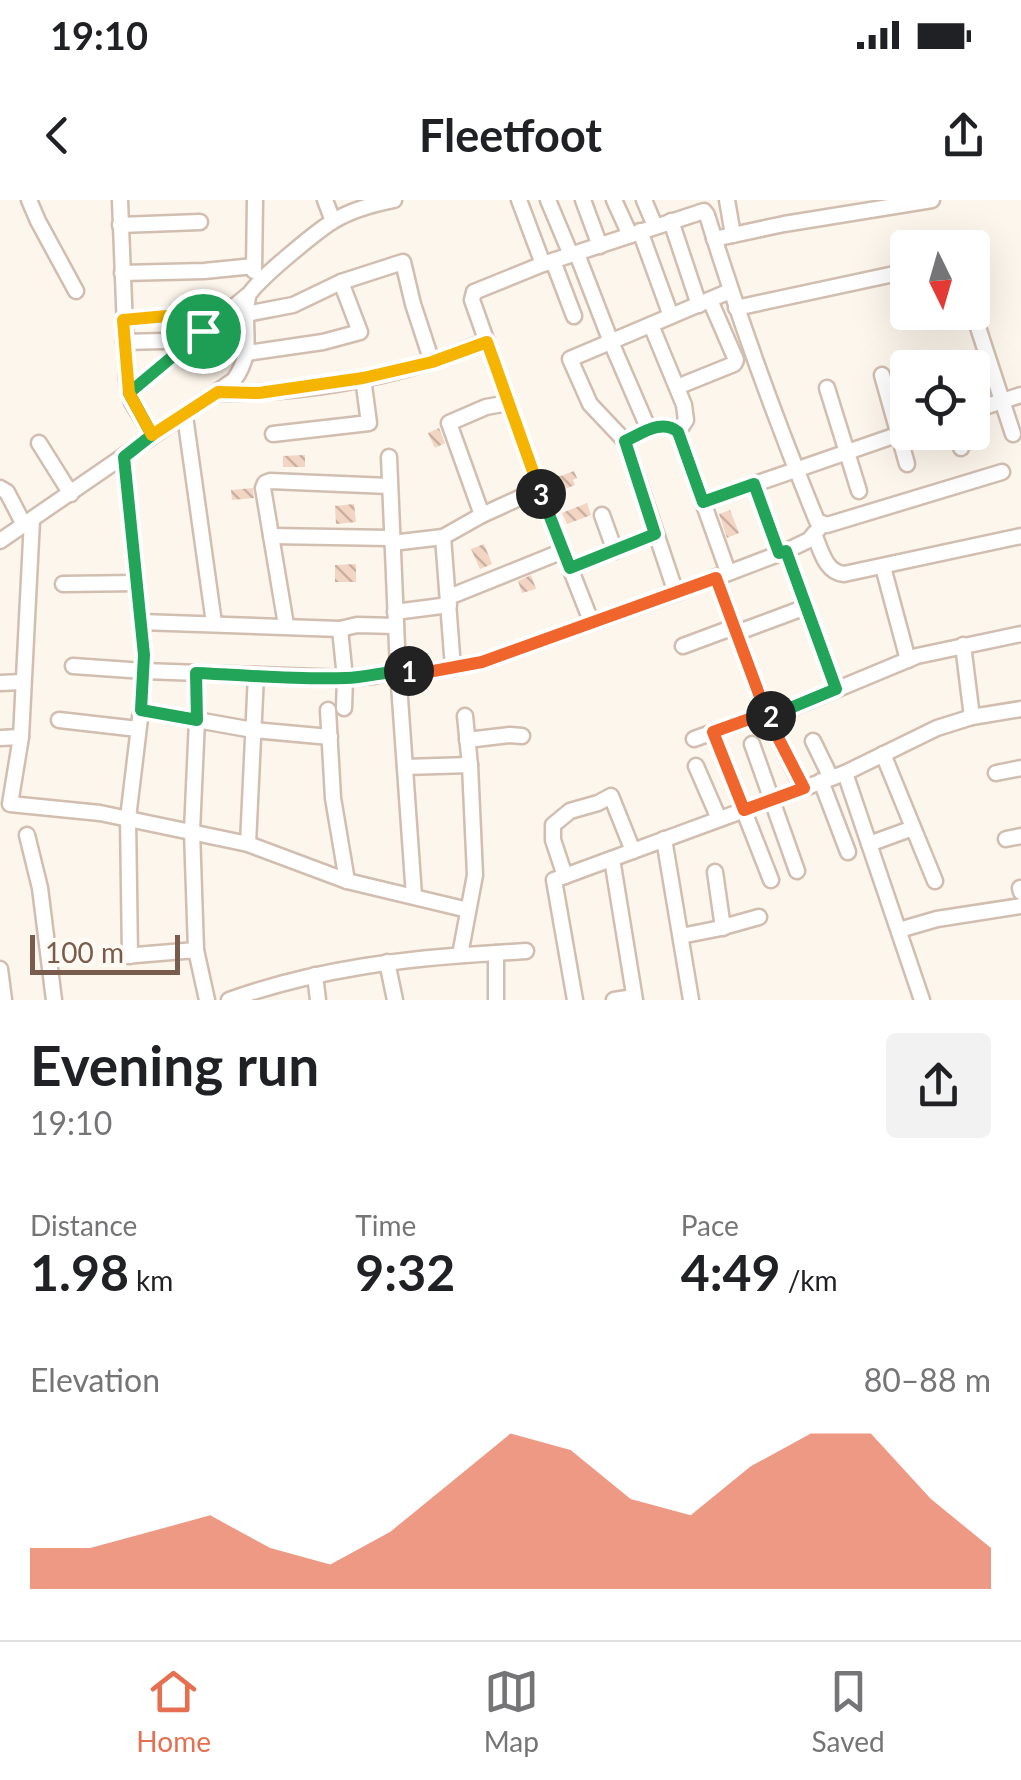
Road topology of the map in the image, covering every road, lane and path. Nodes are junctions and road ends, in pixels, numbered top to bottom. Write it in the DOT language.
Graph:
graph roads {
  1 [pos="29,200"];
  2 [pos="120,200"];
  3 [pos="255,200"];
  4 [pos="325,200"];
  5 [pos="394,200"];
  6 [pos="519,200"];
  7 [pos="548,200"];
  8 [pos="583,200"];
  9 [pos="614,200"];
  10 [pos="644,200"];
  11 [pos="726,200"];
  12 [pos="932,200"];
  13 [pos="333,221"];
  14 [pos="200,222"];
  15 [pos="663,224"];
  16 [pos="120,225"];
  17 [pos="635,233"];
  18 [pos="733,234"];
  19 [pos="714,239"];
  20 [pos="600,246"];
  21 [pos="574,254"];
  22 [pos="548,263"];
  23 [pos="254,266"];
  24 [pos="122,273"];
  25 [pos="890,276"];
  26 [pos="341,282"];
  27 [pos="76,291"];
  28 [pos="251,291"];
  29 [pos="730,291"];
  30 [pos="704,302"];
  31 [pos="736,308"];
  32 [pos="246,314"];
  33 [pos="574,316"];
  34 [pos="670,316"];
  35 [pos="123,320"];
  36 [pos="651,325"];
  37 [pos="979,330"];
  38 [pos="203,331"];
  39 [pos="163,341"];
  40 [pos="124,342"];
  41 [pos="487,342"];
  42 [pos="610,342"];
  43 [pos="247,353"];
  44 [pos="432,362"];
  45 [pos="882,375"];
  46 [pos="363,378"];
  47 [pos="677,387"];
  48 [pos="827,388"];
  49 [pos="218,392"];
  50 [pos="129,393"];
  51 [pos="1021,395"];
  52 [pos="890,396"];
  53 [pos="1002,401"];
  54 [pos="508,403"];
  55 [pos="990,405"];
  56 [pos="184,416"];
  57 [pos="650,430"];
  58 [pos="678,432"];
  59 [pos="273,434"];
  60 [pos="1013,434"];
  61 [pos="152,435"];
  62 [pos="890,437"];
  63 [pos="625,441"];
  64 [pos="39,444"];
  65 [pos="906,450"];
  66 [pos="847,452"];
  67 [pos="389,456"];
  68 [pos="124,457"];
  69 [pos="907,464"];
  70 [pos="796,469"];
  71 [pos="1002,472"];
  72 [pos="754,484"];
  73 [pos="389,486"];
  74 [pos="0,488"];
  75 [pos="539,489"];
  76 [pos="859,491"];
  77 [pos="70,494"];
  78 [pos="703,502"];
  79 [pos="482,515"];
  80 [pos="602,515"];
  81 [pos="28,523"];
  82 [pos="818,530"];
  83 [pos="655,534"];
  84 [pos="271,536"];
  85 [pos="1021,536"];
  86 [pos="443,537"];
  87 [pos="391,540"];
  88 [pos="0,541"];
  89 [pos="563,550"];
  90 [pos="614,550"];
  91 [pos="782,552"];
  92 [pos="882,567"];
  93 [pos="570,568"];
  94 [pos="722,575"];
  95 [pos="63,584"];
  96 [pos="137,584"];
  97 [pos="676,593"];
  98 [pos="449,601"];
  99 [pos="806,607"];
  100 [pos="396,619"];
  101 [pos="141,622"];
  102 [pos="591,622"];
  103 [pos="214,623"];
  104 [pos="286,625"];
  105 [pos="340,628"];
  106 [pos="735,630"];
  107 [pos="1021,634"];
  108 [pos="963,645"];
  109 [pos="683,646"];
  110 [pos="908,660"];
  111 [pos="74,666"];
  112 [pos="453,668"];
  113 [pos="398,670"];
  114 [pos="144,672"];
  115 [pos="196,673"];
  116 [pos="256,675"];
  117 [pos="344,678"];
  118 [pos="0,682"];
  119 [pos="22,682"];
  120 [pos="836,689"];
  121 [pos="1021,709"];
  122 [pos="141,710"];
  123 [pos="767,715"];
  124 [pos="465,716"];
  125 [pos="972,717"];
  126 [pos="58,720"];
  127 [pos="197,720"];
  128 [pos="138,729"];
  129 [pos="253,730"];
  130 [pos="713,732"];
  131 [pos="522,736"];
  132 [pos="21,737"];
  133 [pos="330,737"];
  134 [pos="0,738"];
  135 [pos="694,738"];
  136 [pos="466,740"];
  137 [pos="813,741"];
  138 [pos="752,744"];
  139 [pos="883,754"];
  140 [pos="470,765"];
  141 [pos="696,766"];
  142 [pos="404,767"];
  143 [pos="1021,768"];
  144 [pos="996,773"];
  145 [pos="832,777"];
  146 [pos="804,788"];
  147 [pos="772,799"];
  148 [pos="5,805"];
  149 [pos="744,810"];
  150 [pos="128,818"];
  151 [pos="719,819"];
  152 [pos="914,828"];
  153 [pos="192,831"];
  154 [pos="27,835"];
  155 [pos="664,839"];
  156 [pos="248,844"];
  157 [pos="869,844"];
  158 [pos="632,851"];
  159 [pos="848,852"];
  160 [pos="612,858"];
  161 [pos="714,872"];
  162 [pos="797,872"];
  163 [pos="564,876"];
  164 [pos="770,880"];
  165 [pos="347,881"];
  166 [pos="935,882"];
  167 [pos="414,896"];
  168 [pos="1021,906"];
  169 [pos="468,910"];
  170 [pos="759,917"];
  171 [pos="722,928"];
  172 [pos="898,930"];
  173 [pos="681,936"];
  174 [pos="196,950"];
  175 [pos="526,951"];
  176 [pos="496,954"];
  177 [pos="460,955"];
  178 [pos="130,956"];
  179 [pos="112,957"];
  180 [pos="387,962"];
  181 [pos="0,969"];
  182 [pos="314,975"];
  183 [pos="634,998"];
  184 [pos="4,1000"];
  185 [pos="54,1000"];
  186 [pos="207,1000"];
  187 [pos="229,1000"];
  188 [pos="318,1000"];
  189 [pos="395,1000"];
  190 [pos="496,1000"];
  191 [pos="575,1000"];
  192 [pos="614,1000"];
  193 [pos="692,1000"];
  194 [pos="922,1000"];
  1 -- 27 [label="street"];
  2 -- 16 [label="street"];
  3 -- 23 [label="street"];
  4 -- 13 [label="street"];
  5 -- 13 [label="street"];
  6 -- 22 [label="street"];
  7 -- 21 [label="street"];
  8 -- 20 [label="street"];
  9 -- 17 [label="street"];
  10 -- 15 [label="street"];
  11 -- 18 [label="street"];
  12 -- 18 [label="street"];
  13 -- 28 [label="street"];
  14 -- 16 [label="street"];
  15 -- 17 [label="street"];
  15 -- 19 [label="street"];
  15 -- 30 [label="street"];
  16 -- 24 [label="street"];
  17 -- 20 [label="street"];
  17 -- 34 [label="street"];
  18 -- 19 [label="street"];
  19 -- 29 [label="street"];
  20 -- 21 [label="street"];
  21 -- 22 [label="street"];
  21 -- 42 [label="street"];
  22 -- 33 [label="street"];
  22 -- 41 [label="street"];
  23 -- 24 [label="street"];
  23 -- 28 [label="street"];
  24 -- 35 [label="street"];
  25 -- 31 [label="street"];
  26 -- 32 [label="street"];
  26 -- 43 [label="street"];
  26 -- 44 [label="street"];
  28 -- 32 [label="street"];
  28 -- 38 [label="street"];
  29 -- 30 [label="street"];
  29 -- 31 [label="street"];
  30 -- 34 [label="street"];
  30 -- 47 [label="street"];
  31 -- 70 [label="street"];
  32 -- 43 [label="street"];
  34 -- 36 [label="street"];
  35 -- 38 [label="street"];
  35 -- 40 [label="street"];
  36 -- 42 [label="street"];
  36 -- 47 [label="street"];
  37 -- 53 [label="street"];
  38 -- 50 [label="street"];
  39 -- 40 [label="street"];
  40 -- 50 [label="street"];
  41 -- 44 [label="street"];
  41 -- 54 [label="street"];
  42 -- 57 [label="street"];
  42 -- 63 [label="street"];
  43 -- 49 [label="street"];
  44 -- 46 [label="street"];
  45 -- 52 [label="street"];
  46 -- 49 [label="street"];
  46 -- 59 [label="street"];
  47 -- 58 [label="street"];
  48 -- 66 [label="street"];
  49 -- 56 [label="street"];
  50 -- 61 [label="street"];
  51 -- 53 [label="street"];
  53 -- 55 [label="street"];
  53 -- 60 [label="street"];
  54 -- 75 [label="street"];
  54 -- 79 [label="street"];
  56 -- 61 [label="street"];
  56 -- 103 [label="street"];
  57 -- 58 [label="street"];
  57 -- 63 [label="street"];
  58 -- 78 [label="street"];
  61 -- 68 [label="street"];
  62 -- 66 [label="street"];
  63 -- 83 [label="street"];
  64 -- 77 [label="street"];
  65 -- 69 [label="street"];
  66 -- 70 [label="street"];
  66 -- 76 [label="street"];
  67 -- 73 [label="street"];
  68 -- 77 [label="street"];
  68 -- 96 [label="street"];
  70 -- 72 [label="street"];
  70 -- 82 [label="street"];
  71 -- 82 [label="street"];
  72 -- 78 [label="street"];
  72 -- 91 [label="street"];
  73 -- 84 [label="street"];
  73 -- 87 [label="street"];
  74 -- 81 [label="street"];
  75 -- 79 [label="street"];
  75 -- 89 [label="street"];
  77 -- 81 [label="street"];
  78 -- 94 [label="street"];
  79 -- 86 [label="street"];
  80 -- 90 [label="street"];
  81 -- 88 [label="street"];
  81 -- 119 [label="street"];
  82 -- 91 [label="street"];
  82 -- 92 [label="street"];
  83 -- 90 [label="street"];
  83 -- 97 [label="street"];
  84 -- 87 [label="street"];
  84 -- 104 [label="street"];
  85 -- 92 [label="street"];
  86 -- 87 [label="street"];
  86 -- 98 [label="street"];
  87 -- 100 [label="street"];
  89 -- 93 [label="street"];
  89 -- 98 [label="street"];
  90 -- 93 [label="street"];
  91 -- 94 [label="street"];
  91 -- 99 [label="street"];
  92 -- 110 [label="street"];
  93 -- 102 [label="street"];
  94 -- 97 [label="street"];
  94 -- 106 [label="street"];
  95 -- 96 [label="street"];
  96 -- 101 [label="street"];
  97 -- 102 [label="street"];
  98 -- 100 [label="street"];
  98 -- 112 [label="street"];
  99 -- 106 [label="street"];
  99 -- 120 [label="street"];
  100 -- 105 [label="street"];
  100 -- 113 [label="street"];
  101 -- 103 [label="street"];
  101 -- 114 [label="street"];
  102 -- 112 [label="street"];
  103 -- 104 [label="street"];
  104 -- 105 [label="street"];
  105 -- 117 [label="street"];
  106 -- 109 [label="street"];
  106 -- 123 [label="street"];
  107 -- 108 [label="street"];
  108 -- 110 [label="street"];
  108 -- 125 [label="street"];
  110 -- 120 [label="street"];
  111 -- 114 [label="street"];
  112 -- 113 [label="street"];
  113 -- 117 [label="street"];
  113 -- 142 [label="street"];
  114 -- 115 [label="street"];
  114 -- 122 [label="street"];
  115 -- 116 [label="street"];
  115 -- 127 [label="street"];
  116 -- 117 [label="street"];
  116 -- 129 [label="street"];
  117 -- 133 [label="street"];
  118 -- 119 [label="street"];
  119 -- 132 [label="street"];
  120 -- 123 [label="street"];
  121 -- 125 [label="street"];
  122 -- 127 [label="street"];
  122 -- 128 [label="street"];
  123 -- 130 [label="street"];
  123 -- 146 [label="street"];
  124 -- 136 [label="street"];
  125 -- 139 [label="street"];
  126 -- 128 [label="street"];
  127 -- 129 [label="street"];
  127 -- 153 [label="street"];
  128 -- 150 [label="street"];
  129 -- 133 [label="street"];
  129 -- 156 [label="street"];
  130 -- 135 [label="street"];
  130 -- 149 [label="street"];
  131 -- 136 [label="street"];
  132 -- 134 [label="street"];
  132 -- 148 [label="street"];
  133 -- 165 [label="street"];
  136 -- 140 [label="street"];
  137 -- 145 [label="street"];
  138 -- 147 [label="street"];
  139 -- 145 [label="street"];
  139 -- 152 [label="street"];
  140 -- 142 [label="street"];
  140 -- 169 [label="street"];
  141 -- 151 [label="street"];
  142 -- 167 [label="street"];
  143 -- 144 [label="street"];
  145 -- 146 [label="street"];
  145 -- 157 [label="street"];
  145 -- 159 [label="street"];
  146 -- 147 [label="street"];
  147 -- 149 [label="street"];
  147 -- 162 [label="street"];
  148 -- 150 [label="street"];
  149 -- 151 [label="street"];
  149 -- 164 [label="street"];
  150 -- 153 [label="street"];
  150 -- 178 [label="street"];
  151 -- 155 [label="street"];
  152 -- 157 [label="street"];
  152 -- 166 [label="street"];
  153 -- 156 [label="street"];
  153 -- 174 [label="street"];
  154 -- 185 [label="street"];
  155 -- 158 [label="street"];
  155 -- 173 [label="street"];
  156 -- 165 [label="street"];
  157 -- 172 [label="street"];
  158 -- 160 [label="street"];
  158 -- 163 [label="street"];
  160 -- 163 [label="street"];
  160 -- 183 [label="street"];
  161 -- 171 [label="street"];
  163 -- 191 [label="street"];
  165 -- 167 [label="street"];
  167 -- 169 [label="street"];
  168 -- 172 [label="street"];
  169 -- 177 [label="street"];
  170 -- 171 [label="street"];
  171 -- 173 [label="street"];
  172 -- 194 [label="street"];
  173 -- 193 [label="street"];
  174 -- 178 [label="street"];
  174 -- 186 [label="street"];
  175 -- 176 [label="street"];
  176 -- 177 [label="street"];
  176 -- 190 [label="street"];
  177 -- 180 [label="street"];
  178 -- 179 [label="street"];
  180 -- 182 [label="street"];
  180 -- 189 [label="street"];
  181 -- 184 [label="street"];
  182 -- 187 [label="street"];
  182 -- 188 [label="street"];
  183 -- 192 [label="street"];
}
